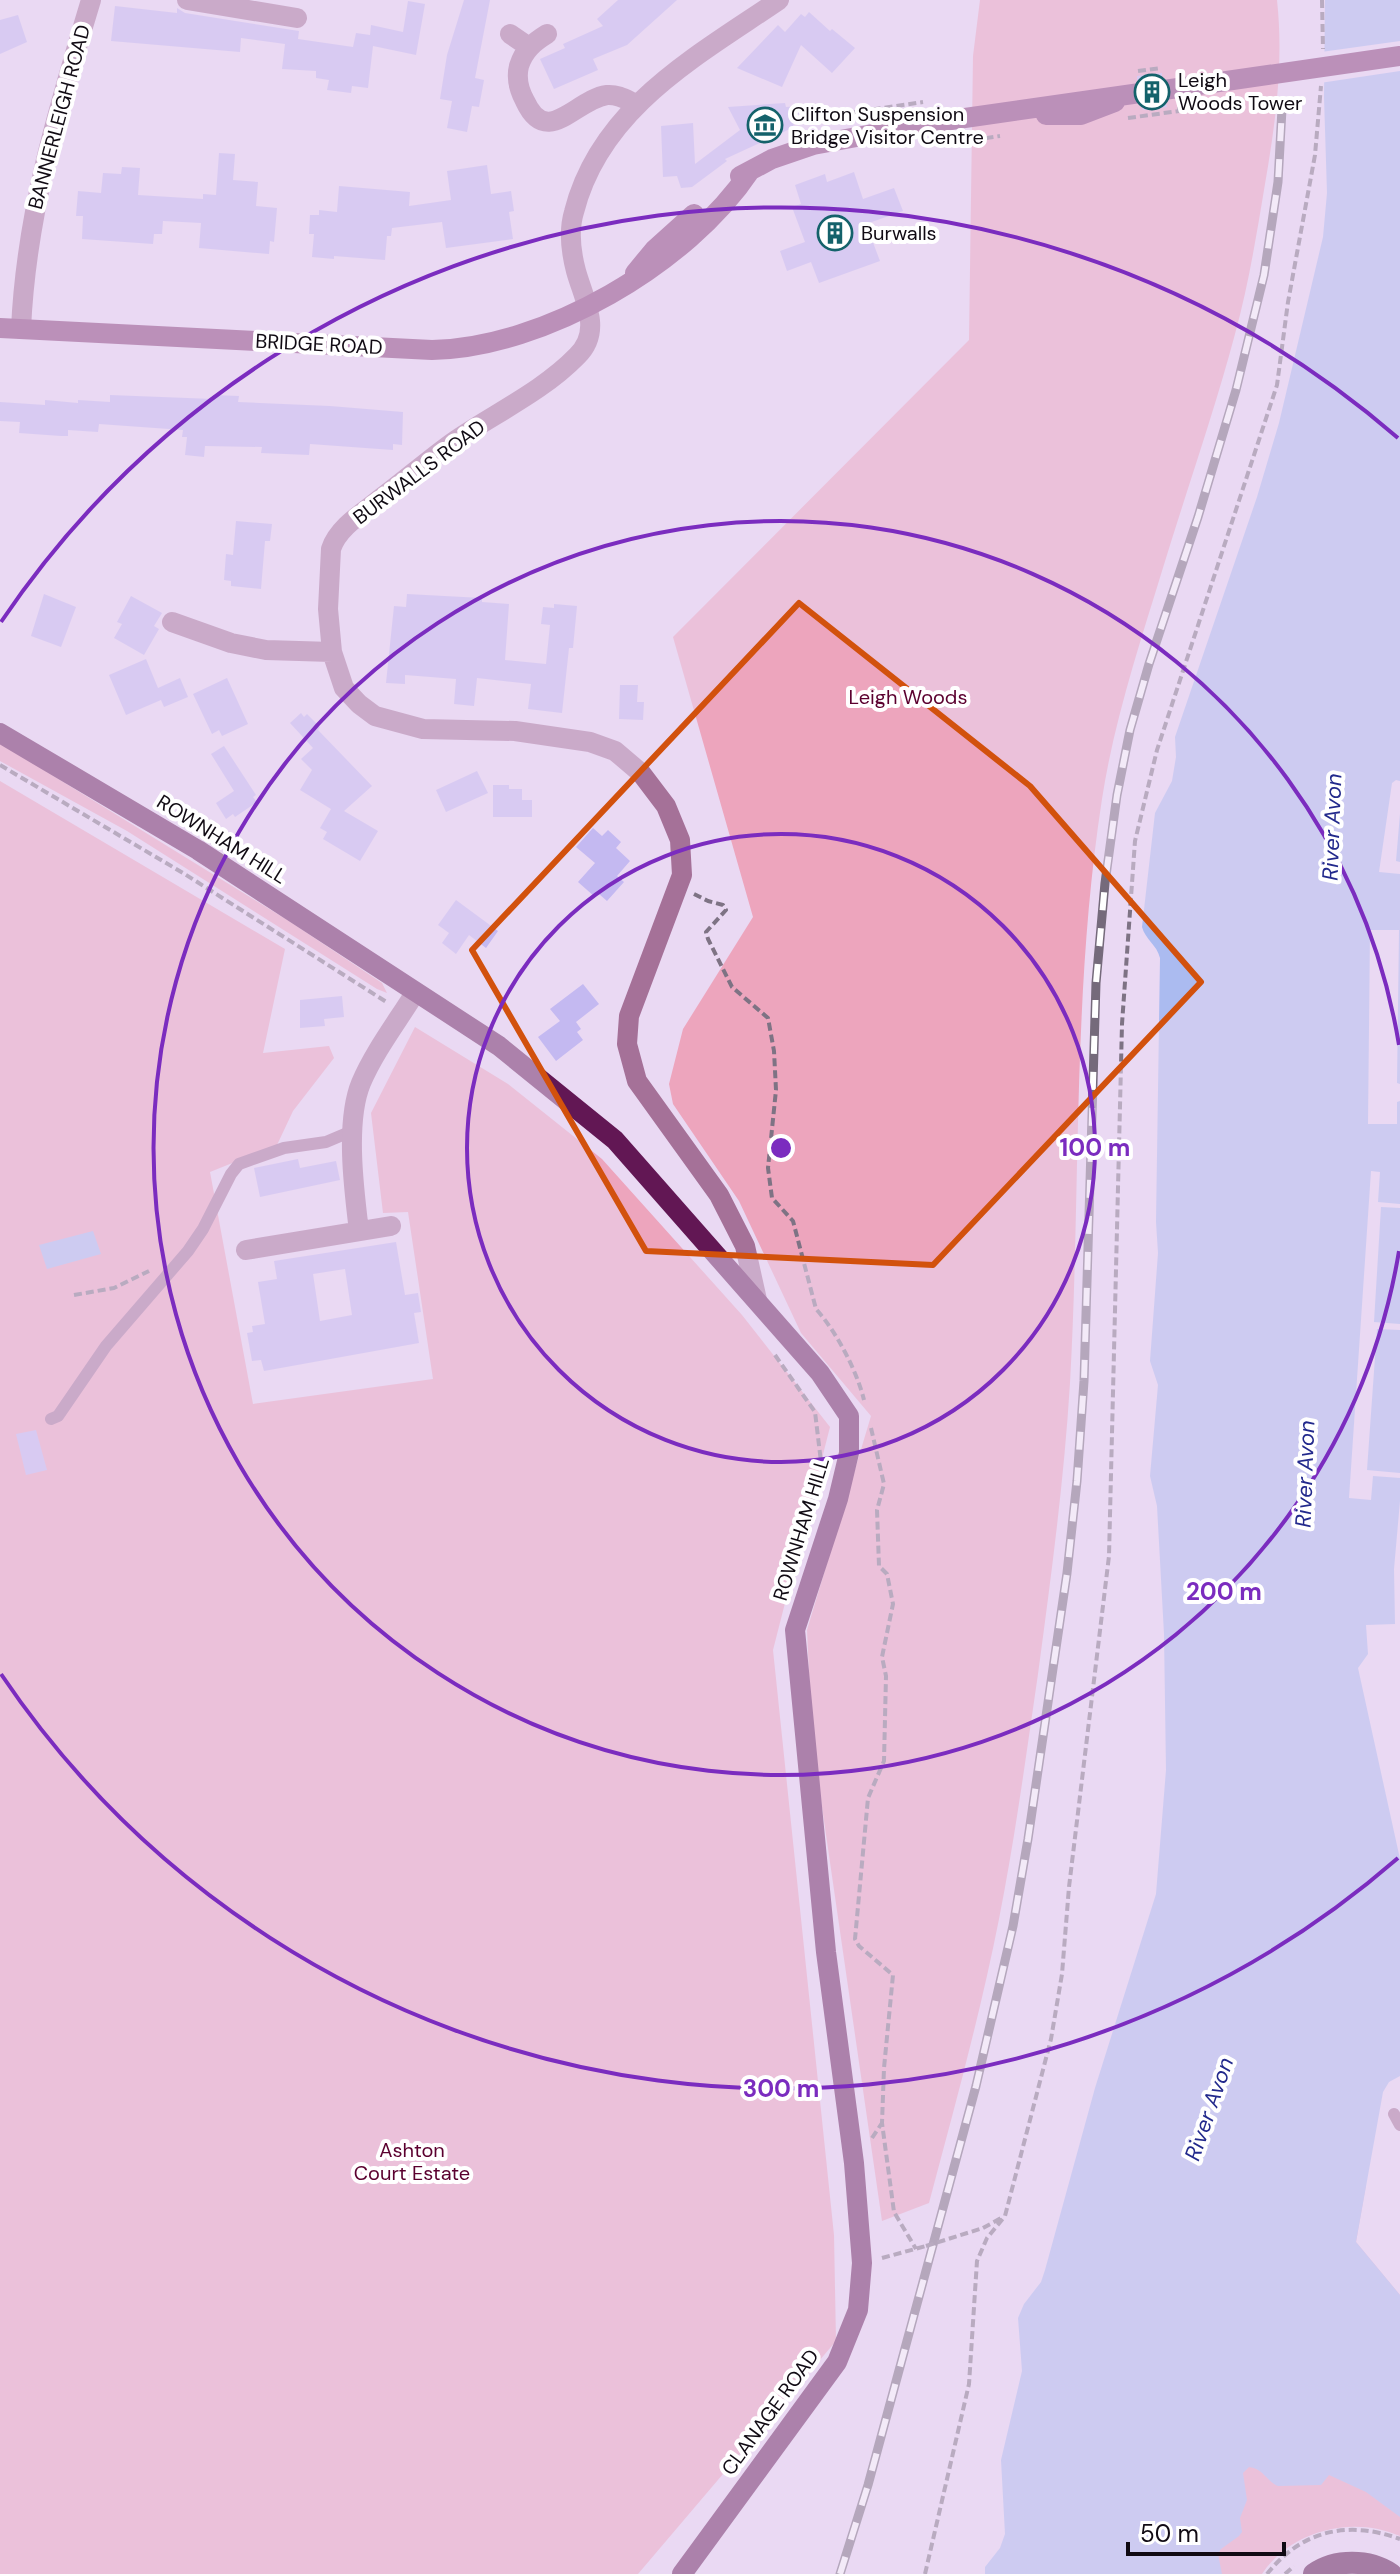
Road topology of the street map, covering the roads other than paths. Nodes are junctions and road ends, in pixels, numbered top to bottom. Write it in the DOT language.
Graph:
graph roads {
  1 [pos="91,0"];
  2 [pos="187,0"];
  3 [pos="779,0"];
  4 [pos="297,18"];
  5 [pos="510,34"];
  6 [pos="547,34"];
  7 [pos="529,47"];
  8 [pos="1400,56"];
  9 [pos="1164,90"];
  10 [pos="1137,94"];
  11 [pos="636,104"];
  12 [pos="589,306"];
  13 [pos="10,329"];
  14 [pos="172,622"];
  15 [pos="332,652"];
  16 [pos="0,733"];
  17 [pos="415,993"];
  18 [pos="352,1131"];
  19 [pos="391,1226"];
  20 [pos="359,1231"];
  21 [pos="246,1250"];
  22 [pos="757,1300"];
  23 [pos="51,1419"];
  24 [pos="862,2263"];
  25 [pos="682,2574"];
  26 [pos="1314,2574"];
  27 [pos="1391,2574"];
  1 -- 13 [label="street, BANNERLEIGH ROAD"];
  2 -- 4 [label="street"];
  3 -- 11 [label="street"];
  5 -- 7 [label="street"];
  6 -- 7 [label="street"];
  7 -- 11 [label="street"];
  8 -- 9 [label="main road, bridge"];
  10 -- 12 [label="main road, BRIDGE ROAD"];
  11 -- 12 [label="street"];
  12 -- 13 [label="main road, BRIDGE ROAD"];
  12 -- 15 [label="street, BURWALLS ROAD"];
  14 -- 15 [label="street"];
  15 -- 22 [label="street, BURWALLS ROAD"];
  16 -- 17 [label="main road, ROWNHAM HILL"];
  17 -- 18 [label="street"];
  17 -- 22 [label="main road, ROWNHAM HILL"];
  18 -- 20 [label="street"];
  18 -- 23 [label="lane"];
  19 -- 20 [label="street"];
  20 -- 21 [label="street"];
  22 -- 24 [label="main road, ROWNHAM HILL"];
  24 -- 25 [label="main road, CLANAGE ROAD"];
  26 -- 27 [label="highway"];
}
